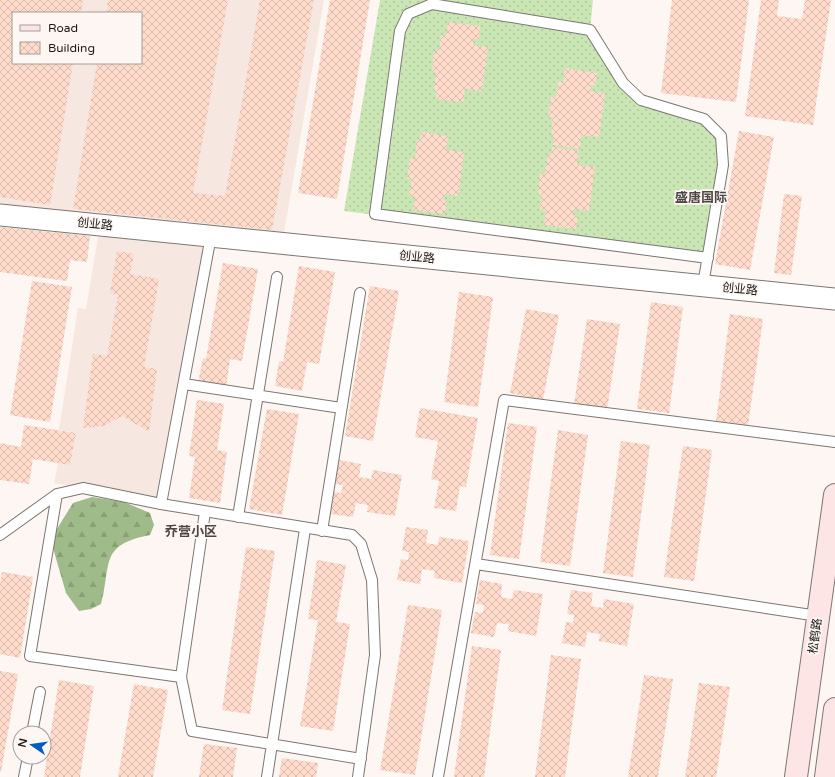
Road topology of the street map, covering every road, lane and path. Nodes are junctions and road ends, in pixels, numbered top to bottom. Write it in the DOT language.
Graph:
graph roads {
  1 [pos="0,215"];
  2 [pos="211,236"];
  3 [pos="708,258"];
  4 [pos="277,277"];
  5 [pos="703,285"];
  6 [pos="360,293"];
  7 [pos="835,299"];
  8 [pos="184,384"];
  9 [pos="257,395"];
  10 [pos="341,408"];
  11 [pos="835,442"];
  12 [pos="57,494"];
  13 [pos="835,495"];
  14 [pos="162,504"];
  15 [pos="205,512"];
  16 [pos="238,517"];
  17 [pos="305,529"];
  18 [pos="322,531"];
  19 [pos="0,535"];
  20 [pos="476,564"];
  21 [pos="818,616"];
  22 [pos="181,677"];
  23 [pos="40,692"];
  24 [pos="835,709"];
  25 [pos="34,725"];
  26 [pos="272,744"];
  27 [pos="361,759"];
  28 [pos="26,765"];
  29 [pos="829,774"];
  30 [pos="24,777"];
  31 [pos="267,777"];
  32 [pos="358,777"];
  33 [pos="438,777"];
  34 [pos="796,777"];
  1 -- 2 [label="street, 创业路"];
  2 -- 5 [label="street, 创业路"];
  2 -- 8 [label="lane"];
  3 -- 3 [label="lane"];
  3 -- 5 [label="lane"];
  4 -- 9 [label="lane"];
  5 -- 7 [label="street, 创业路"];
  6 -- 10 [label="lane"];
  8 -- 9 [label="lane"];
  8 -- 14 [label="lane"];
  9 -- 10 [label="lane"];
  9 -- 16 [label="lane"];
  10 -- 18 [label="lane"];
  11 -- 20 [label="lane"];
  12 -- 14 [label="lane"];
  12 -- 19 [label="lane"];
  12 -- 22 [label="lane"];
  13 -- 21 [label="main road, 松鹤路"];
  14 -- 15 [label="lane"];
  15 -- 16 [label="lane"];
  15 -- 22 [label="lane"];
  16 -- 17 [label="lane"];
  17 -- 18 [label="lane"];
  17 -- 26 [label="lane"];
  18 -- 27 [label="lane"];
  20 -- 21 [label="lane"];
  20 -- 33 [label="lane"];
  21 -- 34 [label="main road, 松鹤路"];
  22 -- 26 [label="lane"];
  23 -- 25 [label="lane"];
  24 -- 29 [label="main road"];
  26 -- 27 [label="lane"];
  26 -- 31 [label="lane"];
  27 -- 32 [label="lane"];
  28 -- 30 [label="lane"];
}
